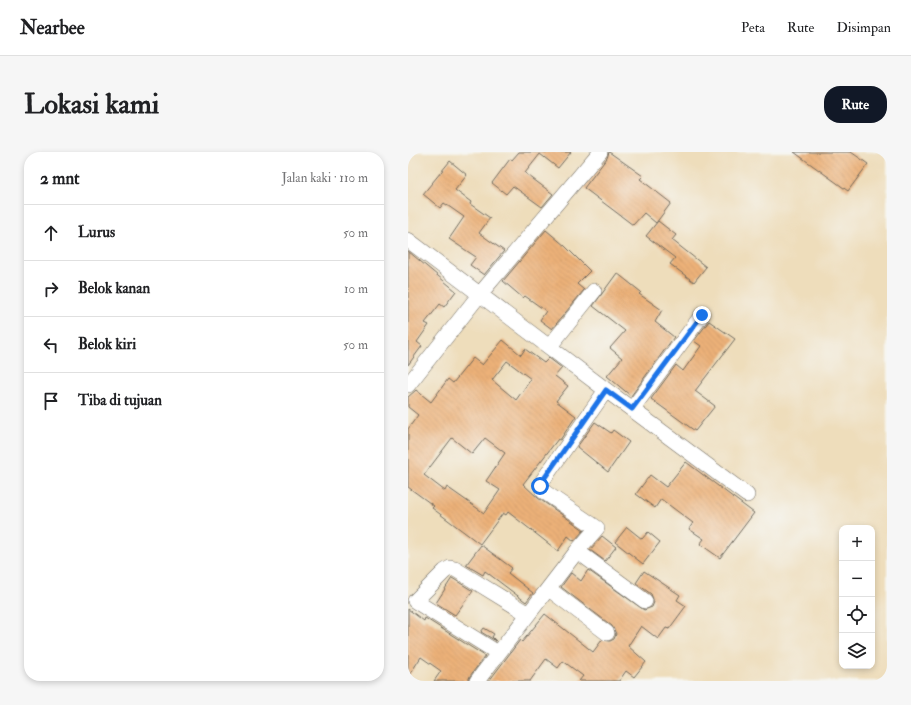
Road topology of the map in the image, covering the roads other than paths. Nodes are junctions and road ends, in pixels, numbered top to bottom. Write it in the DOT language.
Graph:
graph roads {
  1 [pos="600,152"];
  2 [pos="408,240"];
  3 [pos="594,291"];
  4 [pos="480,294"];
  5 [pos="702,315"];
  6 [pos="550,346"];
  7 [pos="408,385"];
  8 [pos="606,390"];
  9 [pos="632,409"];
  10 [pos="747,495"];
  11 [pos="576,551"];
  12 [pos="548,589"];
  13 [pos="644,601"];
  14 [pos="528,614"];
  15 [pos="608,633"];
  16 [pos="498,653"];
  17 [pos="477,681"];
  1 -- 4 [label="street"];
  2 -- 4 [label="street"];
  3 -- 6 [label="street"];
  4 -- 6 [label="street"];
  4 -- 7 [label="street"];
  5 -- 9 [label="street"];
  6 -- 8 [label="street"];
  8 -- 9 [label="street"];
  8 -- 11 [label="street"];
  9 -- 10 [label="street"];
  11 -- 12 [label="street"];
  11 -- 13 [label="street"];
  12 -- 14 [label="street"];
  12 -- 15 [label="street"];
  14 -- 16 [label="street"];
  14 -- 16 [label="street"];
  16 -- 17 [label="street"];
}
